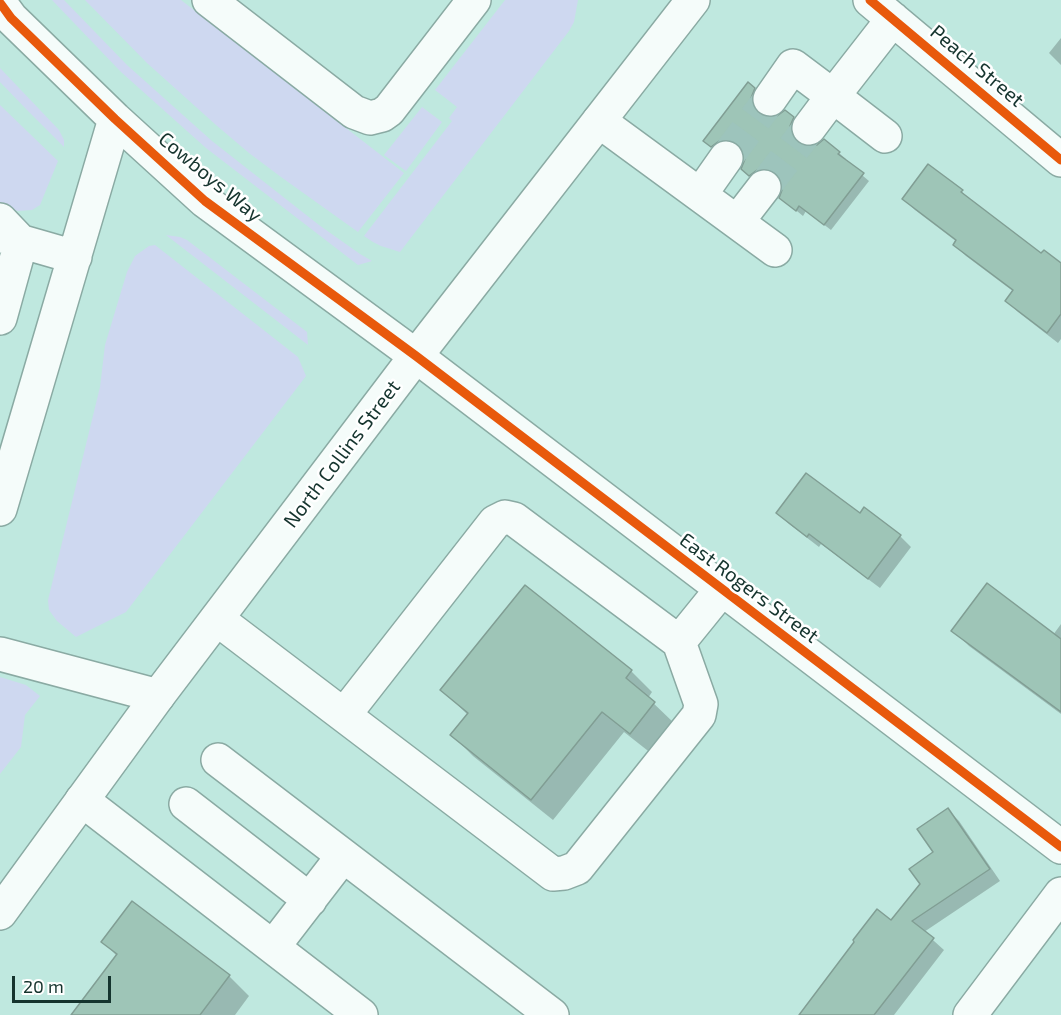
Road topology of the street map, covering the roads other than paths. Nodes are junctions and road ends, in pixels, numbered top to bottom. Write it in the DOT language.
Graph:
graph roads {
  1 [pos="209,0"];
  2 [pos="474,0"];
  3 [pos="0,3"];
  4 [pos="684,3"];
  5 [pos="876,5"];
  6 [pos="833,96"];
  7 [pos="770,99"];
  8 [pos="115,120"];
  9 [pos="599,121"];
  10 [pos="809,128"];
  11 [pos="885,136"];
  12 [pos="726,158"];
  13 [pos="1061,160"];
  14 [pos="764,187"];
  15 [pos="700,195"];
  16 [pos="737,222"];
  17 [pos="7,233"];
  18 [pos="775,250"];
  19 [pos="75,257"];
  20 [pos="0,318"];
  21 [pos="416,356"];
  22 [pos="0,509"];
  23 [pos="722,590"];
  24 [pos="217,619"];
  25 [pos="679,642"];
  26 [pos="0,654"];
  27 [pos="158,696"];
  28 [pos="344,715"];
  29 [pos="218,760"];
  30 [pos="82,800"];
  31 [pos="186,804"];
  32 [pos="1061,847"];
  33 [pos="343,856"];
  34 [pos="1061,894"];
  35 [pos="310,900"];
  36 [pos="0,913"];
  37 [pos="273,947"];
  38 [pos="361,1015"];
  39 [pos="552,1015"];
  40 [pos="970,1015"];
  1 -- 2 [label="street"];
  3 -- 8 [label="street, Cowboys Way"];
  4 -- 9 [label="street, North Collins Street"];
  5 -- 6 [label="street"];
  5 -- 13 [label="street, Peach Street"];
  6 -- 7 [label="street"];
  6 -- 10 [label="street"];
  6 -- 11 [label="street"];
  8 -- 19 [label="street"];
  8 -- 21 [label="street, Cowboys Way"];
  9 -- 15 [label="street"];
  9 -- 21 [label="street, North Collins Street"];
  12 -- 15 [label="street"];
  14 -- 16 [label="street"];
  15 -- 16 [label="street"];
  16 -- 18 [label="street"];
  17 -- 19 [label="street"];
  17 -- 20 [label="street"];
  19 -- 22 [label="street"];
  21 -- 23 [label="street, East Rogers Street"];
  21 -- 24 [label="street, North Collins Street"];
  23 -- 25 [label="street"];
  23 -- 32 [label="street, East Rogers Street"];
  24 -- 27 [label="street, North Collins Street"];
  24 -- 28 [label="street"];
  25 -- 28 [label="street"];
  25 -- 28 [label="street"];
  26 -- 27 [label="street"];
  27 -- 30 [label="street, North Collins Street"];
  29 -- 33 [label="street"];
  30 -- 36 [label="street, North Collins Street"];
  30 -- 37 [label="street"];
  31 -- 35 [label="street"];
  33 -- 35 [label="street"];
  33 -- 39 [label="street"];
  34 -- 40 [label="street"];
  35 -- 37 [label="street"];
  37 -- 38 [label="street"];
}
